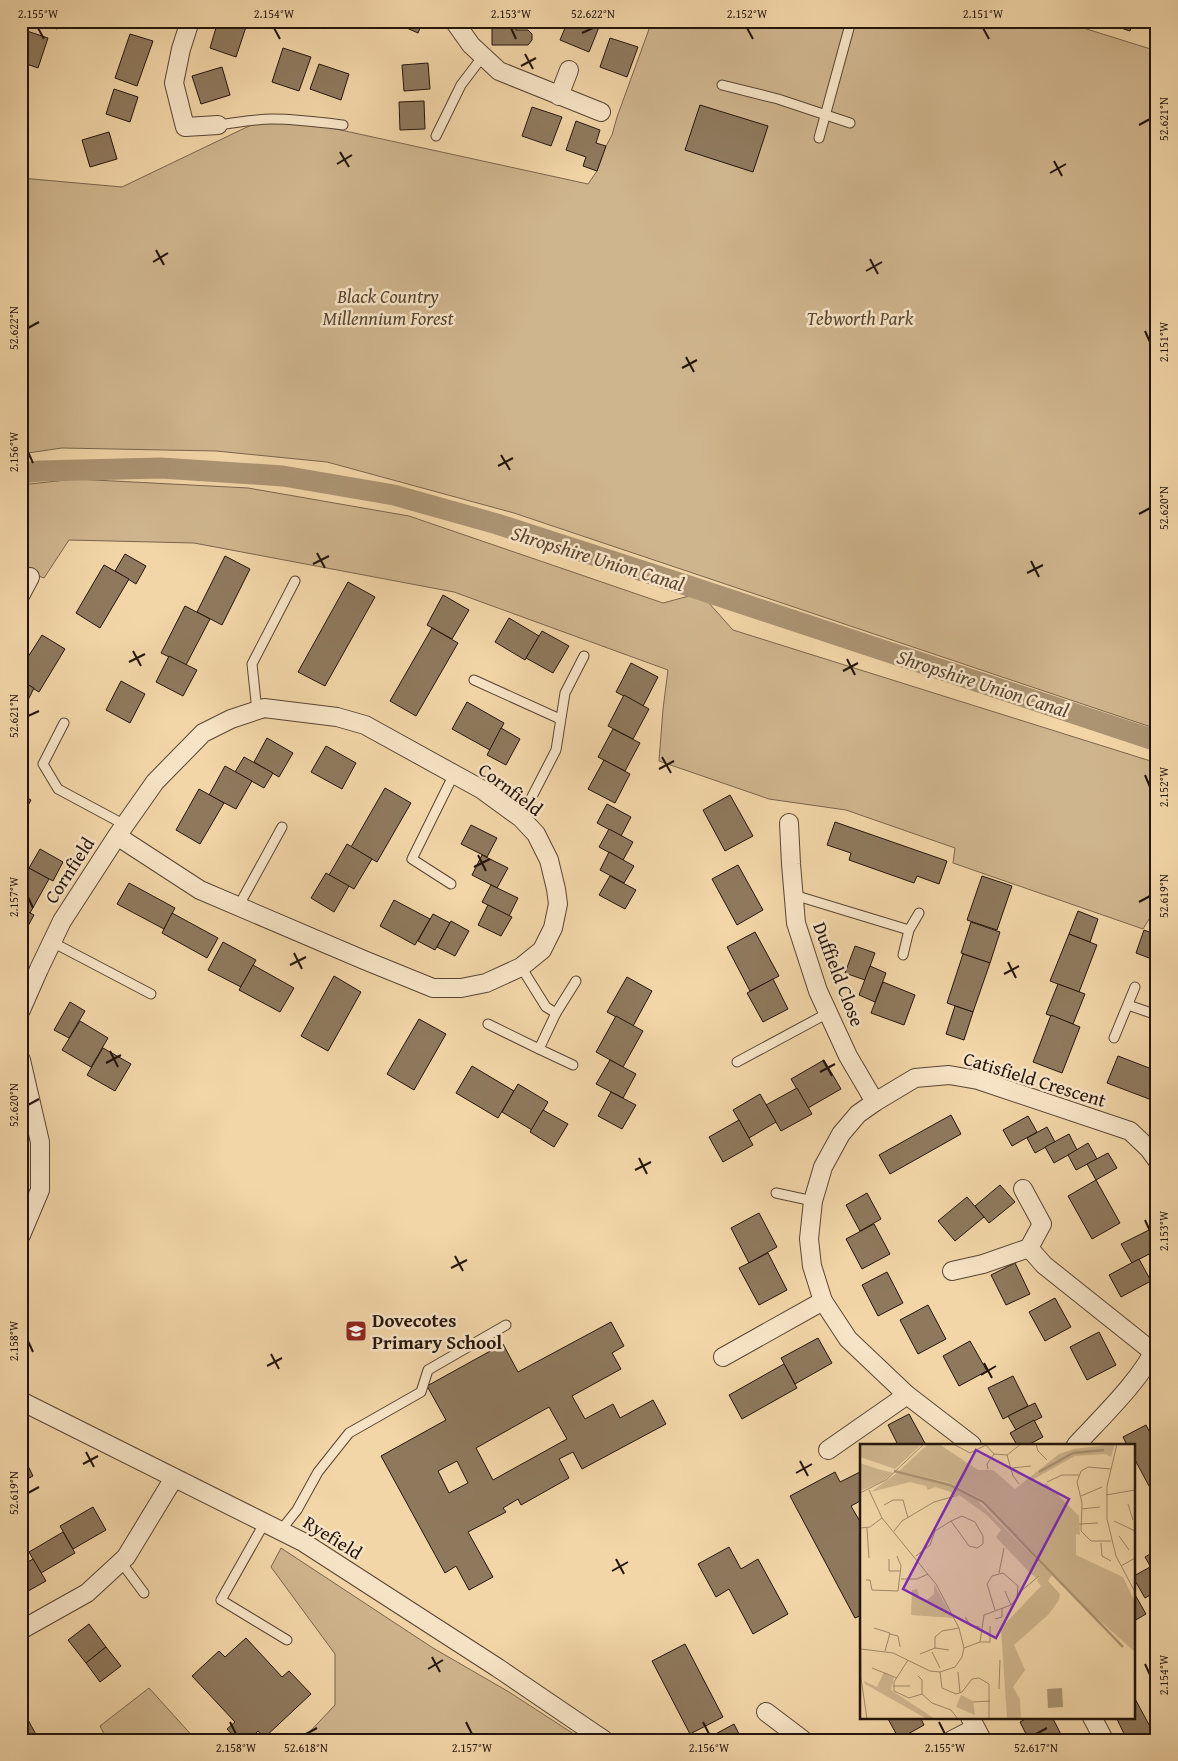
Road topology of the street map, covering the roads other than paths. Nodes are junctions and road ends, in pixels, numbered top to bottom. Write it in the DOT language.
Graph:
graph roads {
  1 [pos="190,21"];
  2 [pos="454,21"];
  3 [pos="852,21"];
  4 [pos="483,56"];
  5 [pos="569,70"];
  6 [pos="722,85"];
  7 [pos="559,96"];
  8 [pos="601,112"];
  9 [pos="825,115"];
  10 [pos="850,123"];
  11 [pos="218,125"];
  12 [pos="343,125"];
  13 [pos="436,136"];
  14 [pos="819,138"];
  15 [pos="30,576"];
  16 [pos="295,581"];
  17 [pos="21,594"];
  18 [pos="584,656"];
  19 [pos="474,680"];
  20 [pos="257,711"];
  21 [pos="560,719"];
  22 [pos="64,723"];
  23 [pos="454,774"];
  24 [pos="521,818"];
  25 [pos="789,822"];
  26 [pos="282,827"];
  27 [pos="121,830"];
  28 [pos="451,884"];
  29 [pos="794,895"];
  30 [pos="238,906"];
  31 [pos="918,913"];
  32 [pos="909,930"];
  33 [pos="52,942"];
  34 [pos="903,956"];
  35 [pos="521,967"];
  36 [pos="576,981"];
  37 [pos="1136,987"];
  38 [pos="151,994"];
  39 [pos="1128,1005"];
  40 [pos="21,1010"];
  41 [pos="556,1012"];
  42 [pos="828,1013"];
  43 [pos="1157,1015"];
  44 [pos="488,1024"];
  45 [pos="1114,1038"];
  46 [pos="539,1049"];
  47 [pos="21,1060"];
  48 [pos="737,1062"];
  49 [pos="573,1065"];
  50 [pos="875,1102"];
  51 [pos="1157,1160"];
  52 [pos="1023,1188"];
  53 [pos="776,1193"];
  54 [pos="813,1201"];
  55 [pos="21,1235"];
  56 [pos="1029,1248"];
  57 [pos="952,1271"];
  58 [pos="823,1301"];
  59 [pos="506,1325"];
  60 [pos="1155,1348"];
  61 [pos="723,1357"];
  62 [pos="908,1395"];
  63 [pos="21,1401"];
  64 [pos="1086,1441"];
  65 [pos="971,1444"];
  66 [pos="828,1450"];
  67 [pos="174,1478"];
  68 [pos="265,1522"];
  69 [pos="281,1530"];
  70 [pos="121,1562"];
  71 [pos="144,1593"];
  72 [pos="21,1630"];
  73 [pos="287,1640"];
  74 [pos="766,1712"];
  75 [pos="1093,1718"];
  76 [pos="975,1728"];
  77 [pos="604,1740"];
  78 [pos="803,1740"];
  79 [pos="952,1740"];
  80 [pos="1104,1740"];
  1 -- 11 [label="street"];
  2 -- 4 [label="street"];
  3 -- 9 [label="lane"];
  4 -- 7 [label="street"];
  4 -- 13 [label="lane"];
  5 -- 7 [label="street"];
  6 -- 9 [label="lane"];
  7 -- 8 [label="street"];
  9 -- 10 [label="lane"];
  9 -- 14 [label="lane"];
  11 -- 12 [label="lane"];
  15 -- 17 [label="street"];
  16 -- 20 [label="lane"];
  18 -- 21 [label="lane"];
  19 -- 21 [label="lane"];
  20 -- 23 [label="street, Cornfield"];
  20 -- 27 [label="street, Cornfield"];
  21 -- 24 [label="lane"];
  22 -- 27 [label="lane"];
  23 -- 24 [label="street, Cornfield"];
  23 -- 28 [label="lane"];
  24 -- 35 [label="street, Cornfield"];
  25 -- 29 [label="street, Duffield Close"];
  26 -- 30 [label="lane"];
  27 -- 30 [label="street, Cornfield"];
  27 -- 33 [label="street, Cornfield"];
  29 -- 32 [label="lane"];
  29 -- 42 [label="street, Duffield Close"];
  30 -- 35 [label="street, Cornfield"];
  31 -- 32 [label="lane"];
  32 -- 34 [label="lane"];
  33 -- 38 [label="lane"];
  33 -- 40 [label="street, Cornfield"];
  35 -- 41 [label="lane"];
  36 -- 41 [label="lane"];
  37 -- 39 [label="lane"];
  39 -- 43 [label="lane"];
  39 -- 45 [label="lane"];
  41 -- 46 [label="lane"];
  42 -- 48 [label="lane"];
  42 -- 50 [label="street, Duffield Close"];
  44 -- 46 [label="lane"];
  46 -- 49 [label="lane"];
  47 -- 55 [label="street"];
  50 -- 51 [label="street, Catisfield Crescent"];
  50 -- 54 [label="street, Catisfield Crescent"];
  52 -- 56 [label="street"];
  53 -- 54 [label="lane"];
  54 -- 58 [label="street, Catisfield Crescent"];
  56 -- 57 [label="street"];
  56 -- 60 [label="street"];
  58 -- 61 [label="street"];
  58 -- 62 [label="street, Catisfield Crescent"];
  59 -- 69 [label="lane"];
  60 -- 64 [label="street"];
  62 -- 65 [label="street, Catisfield Crescent"];
  62 -- 66 [label="street"];
  63 -- 67 [label="street, Ryefield"];
  67 -- 68 [label="street, Ryefield"];
  67 -- 70 [label="street"];
  68 -- 69 [label="street, Ryefield"];
  68 -- 73 [label="lane"];
  69 -- 77 [label="street, Ryefield"];
  70 -- 71 [label="lane"];
  70 -- 72 [label="street"];
  74 -- 78 [label="street"];
  75 -- 80 [label="street"];
  76 -- 79 [label="street"];
}
